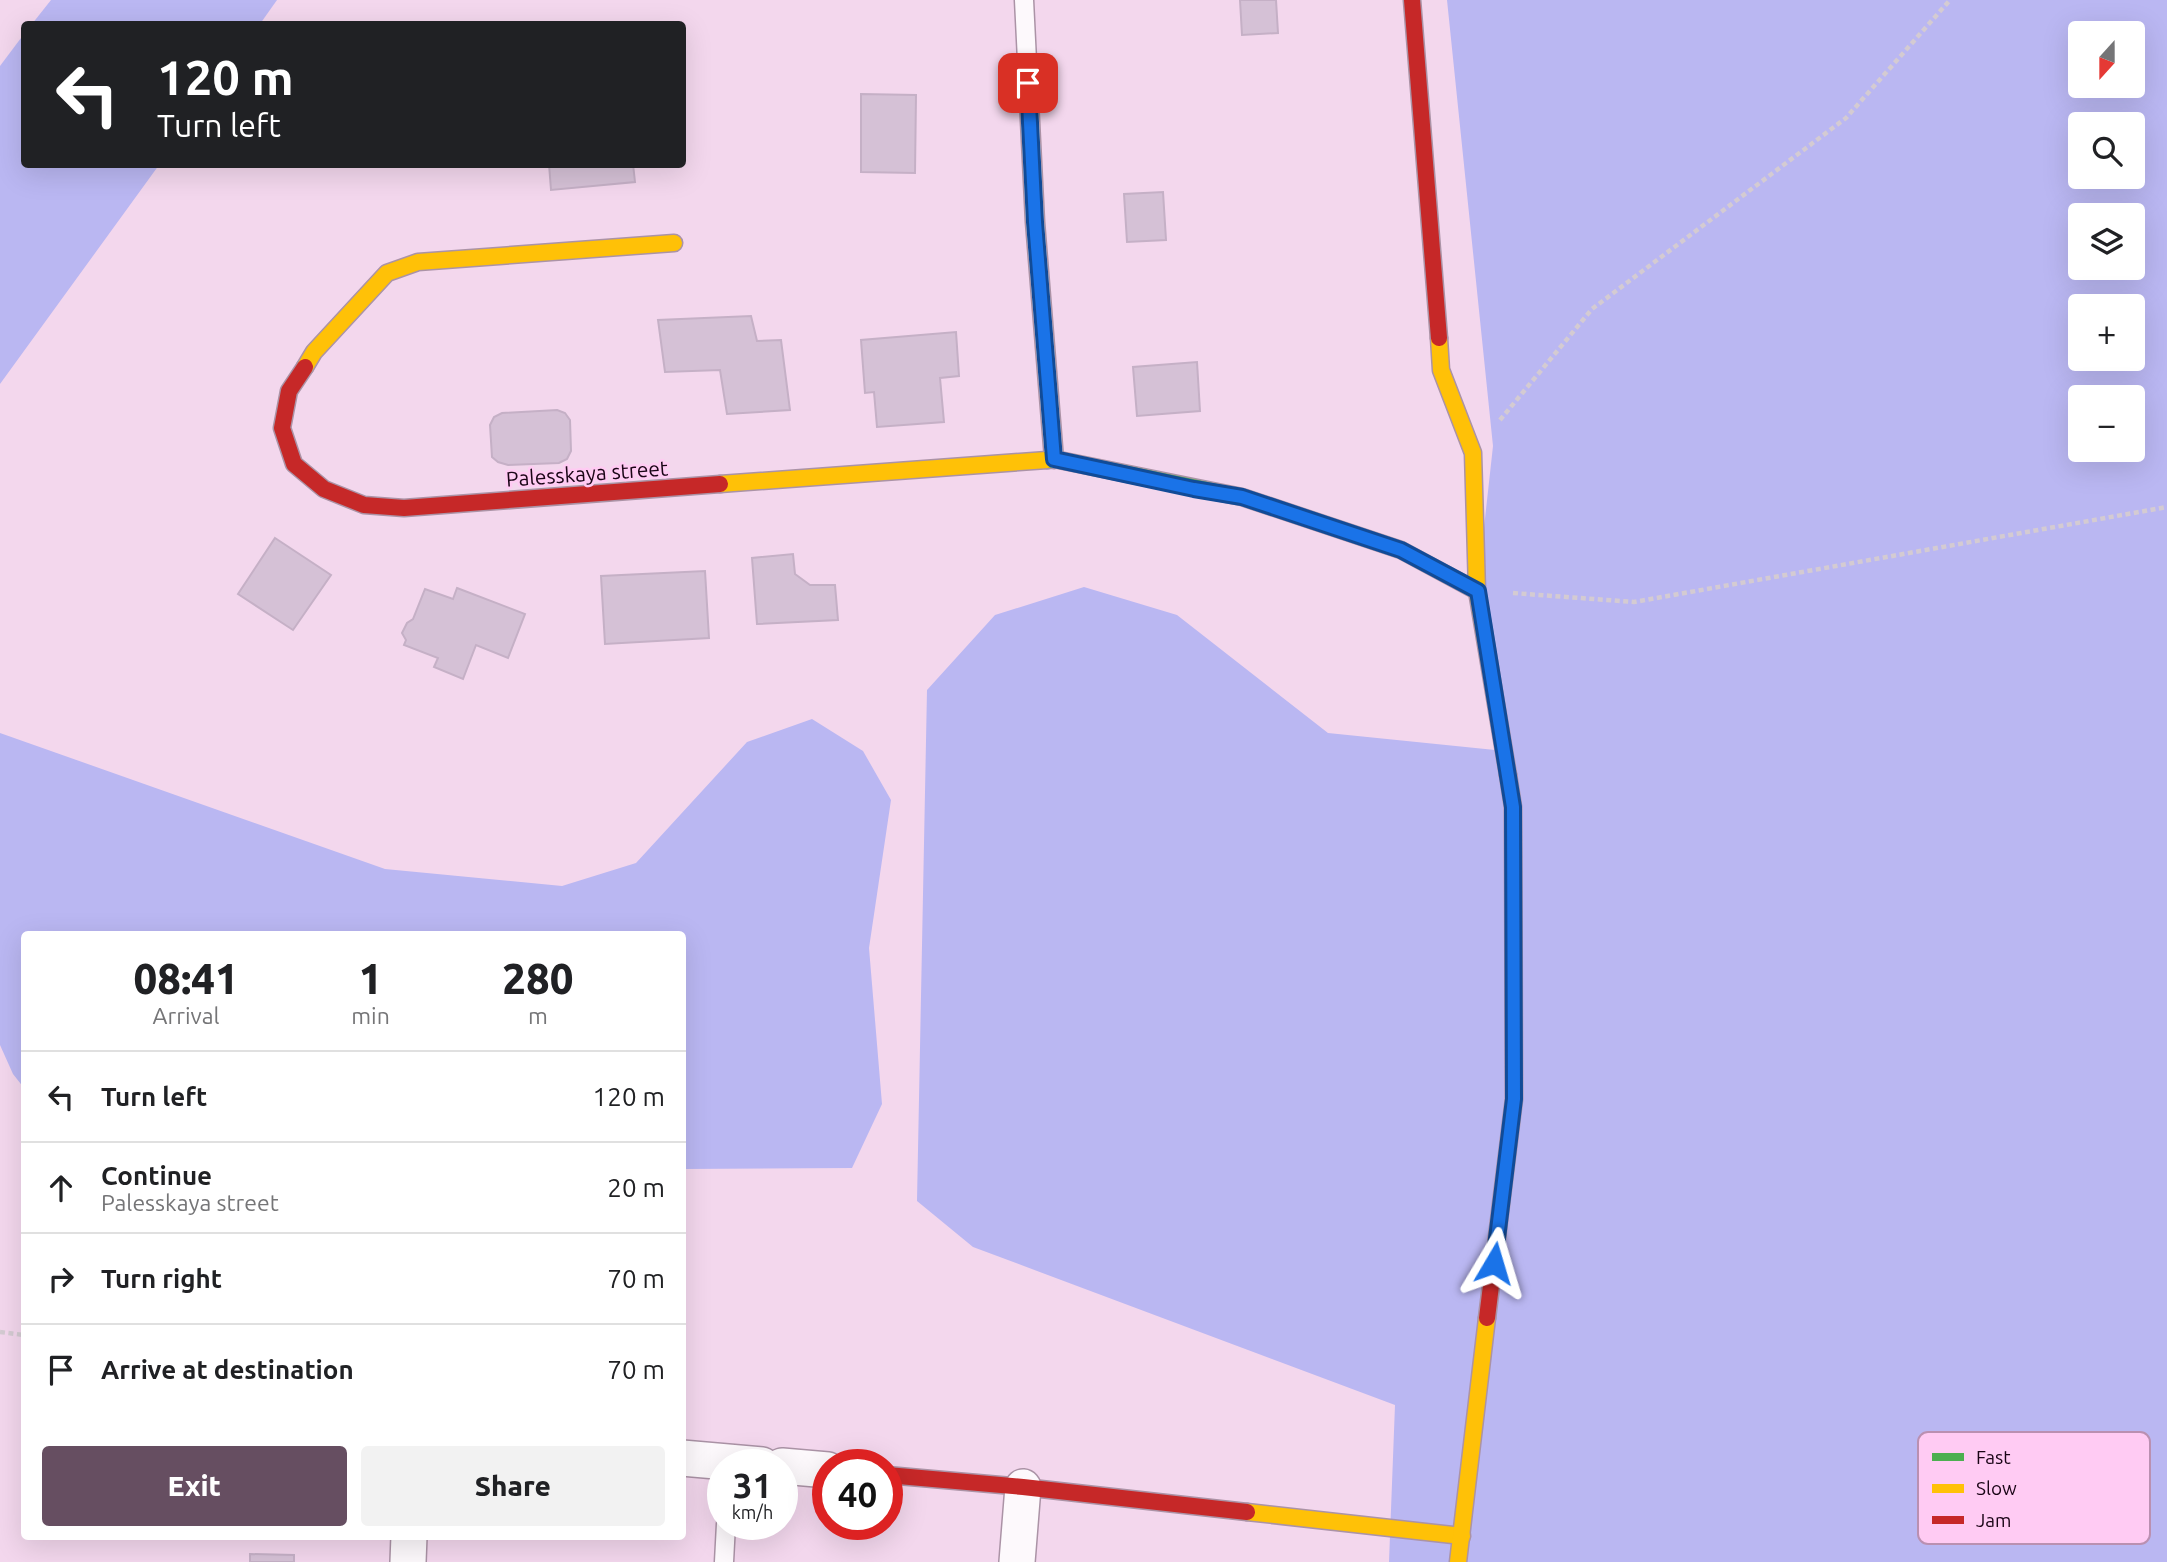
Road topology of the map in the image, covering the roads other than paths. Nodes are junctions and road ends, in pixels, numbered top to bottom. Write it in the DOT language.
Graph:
graph roads {
  1 [pos="1024,0"];
  2 [pos="1412,0"];
  3 [pos="674,243"];
  4 [pos="1054,459"];
  5 [pos="1478,591"];
  6 [pos="686,1458"];
  7 [pos="707,1461"];
  8 [pos="903,1476"];
  9 [pos="1023,1487"];
  10 [pos="1462,1536"];
  11 [pos="409,1540"];
  12 [pos="725,1540"];
  13 [pos="408,1562"];
  14 [pos="724,1562"];
  15 [pos="1017,1562"];
  16 [pos="1458,1562"];
  1 -- 4 [label="lane"];
  2 -- 5 [label="street"];
  3 -- 4 [label="street, Palesskaya street"];
  4 -- 5 [label="street, Palesskaya street"];
  5 -- 10 [label="street"];
  6 -- 7 [label="street"];
  8 -- 9 [label="street"];
  9 -- 10 [label="street"];
  9 -- 15 [label="street"];
  10 -- 16 [label="street"];
  11 -- 13 [label="street"];
  12 -- 14 [label="lane"];
}
